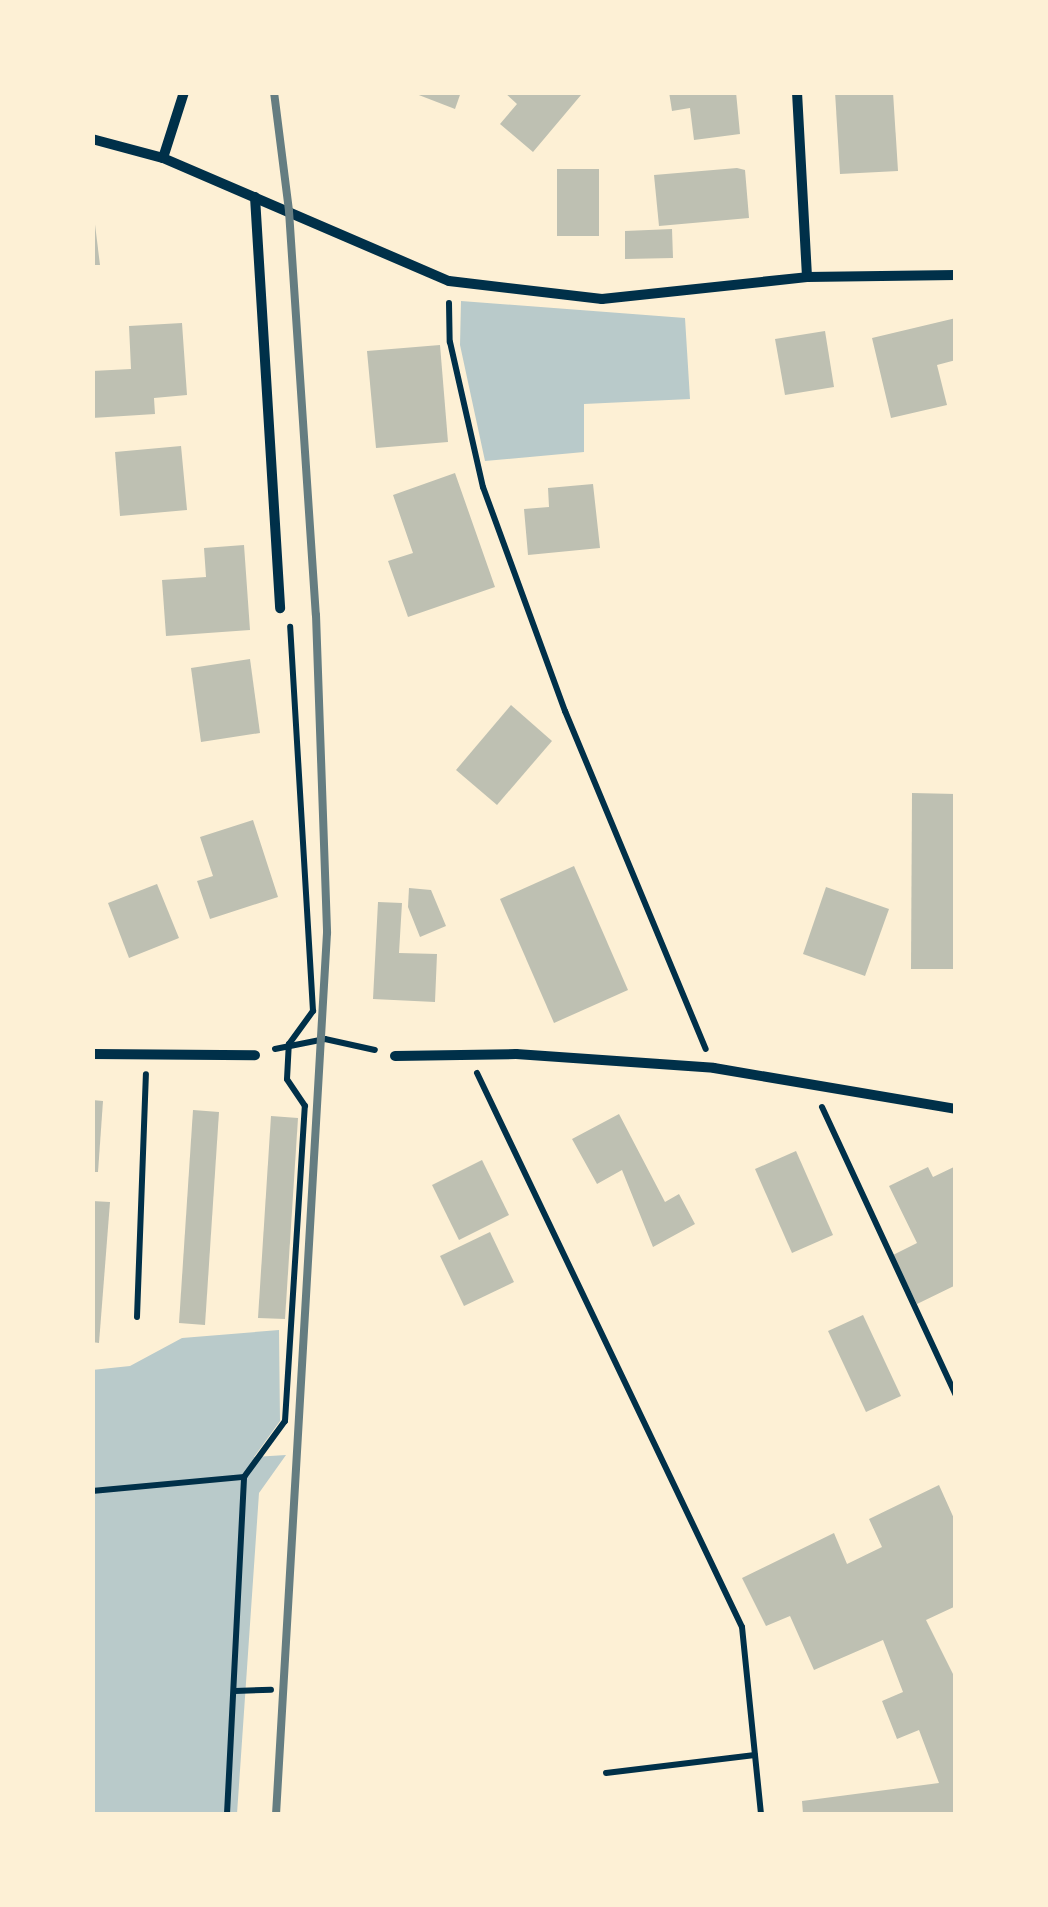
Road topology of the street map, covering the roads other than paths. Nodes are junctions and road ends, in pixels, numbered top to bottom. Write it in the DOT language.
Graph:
graph roads {
  1 [pos="184,92"];
  2 [pos="797,92"];
  3 [pos="92,139"];
  4 [pos="163,158"];
  5 [pos="255,197"];
  6 [pos="956,274"];
  7 [pos="807,277"];
  8 [pos="280,608"];
  9 [pos="92,1054"];
  10 [pos="255,1055"];
  11 [pos="394,1056"];
  12 [pos="956,1109"];
  1 -- 4 [label="street"];
  2 -- 7 [label="street"];
  3 -- 4 [label="street"];
  4 -- 5 [label="street"];
  5 -- 7 [label="street"];
  5 -- 8 [label="street"];
  6 -- 7 [label="street"];
  9 -- 10 [label="street"];
  11 -- 12 [label="street"];
}
